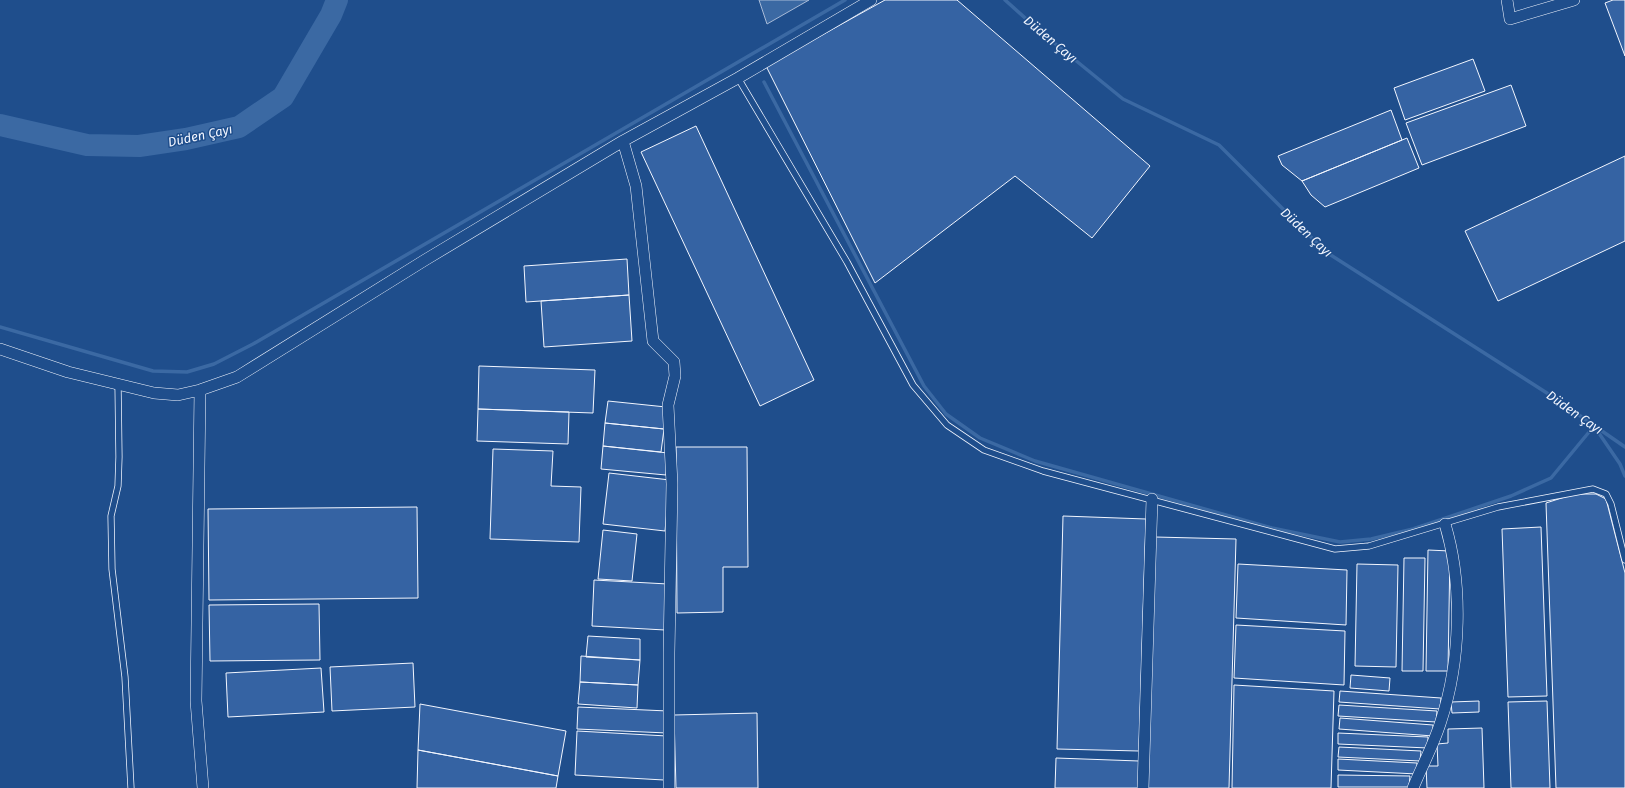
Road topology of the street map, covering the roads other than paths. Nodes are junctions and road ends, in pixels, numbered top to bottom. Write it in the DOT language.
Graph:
graph roads {
  1 [pos="871,0"];
  2 [pos="1507,0"];
  3 [pos="1574,0"];
  4 [pos="738,78"];
  5 [pos="623,141"];
  6 [pos="0,349"];
  7 [pos="118,384"];
  8 [pos="200,390"];
  9 [pos="1152,499"];
  10 [pos="1445,524"];
  11 [pos="1625,560"];
  12 [pos="131,788"];
  13 [pos="203,788"];
  14 [pos="669,788"];
  15 [pos="1143,788"];
  16 [pos="1413,788"];
  1 -- 4 [label="street"];
  2 -- 3 [label="street"];
  4 -- 5 [label="street"];
  4 -- 9 [label="lane"];
  5 -- 8 [label="street"];
  5 -- 14 [label="street"];
  6 -- 7 [label="street"];
  7 -- 8 [label="street"];
  7 -- 12 [label="lane"];
  8 -- 13 [label="street"];
  9 -- 10 [label="lane"];
  9 -- 15 [label="street"];
  10 -- 11 [label="lane"];
  10 -- 16 [label="street"];
}
